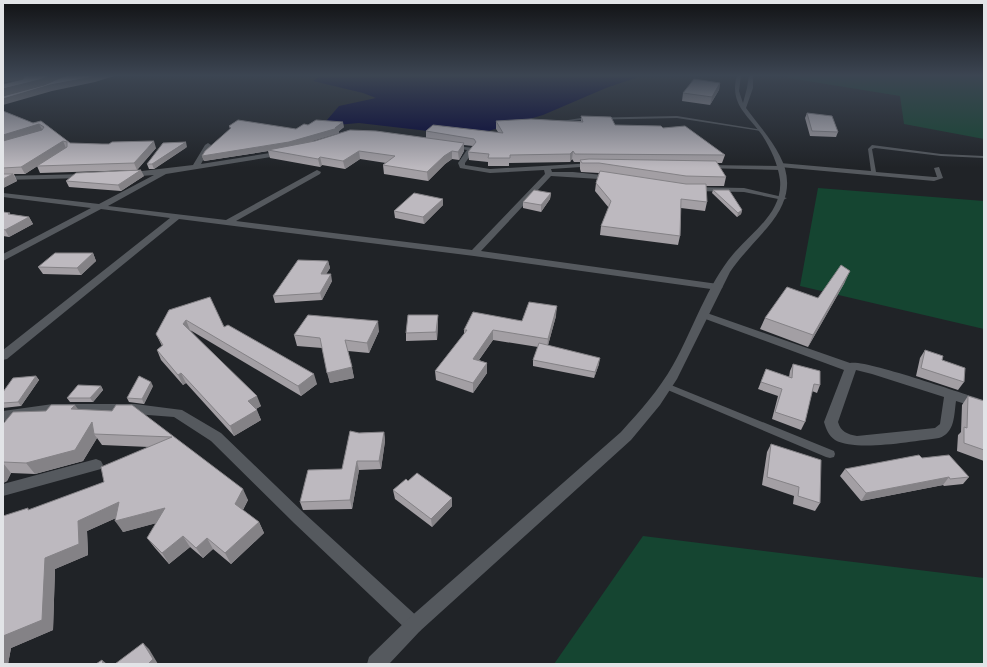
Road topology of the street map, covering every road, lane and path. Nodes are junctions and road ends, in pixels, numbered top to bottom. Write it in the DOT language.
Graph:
graph roads {
  1 [pos="744,107"];
  2 [pos="552,122"];
  3 [pos="761,130"];
  4 [pos="208,145"];
  5 [pos="442,145"];
  6 [pos="291,151"];
  7 [pos="984,158"];
  8 [pos="148,164"];
  9 [pos="604,165"];
  10 [pos="781,166"];
  11 [pos="196,167"];
  12 [pos="698,167"];
  13 [pos="938,168"];
  14 [pos="37,170"];
  15 [pos="548,171"];
  16 [pos="164,172"];
  17 [pos="317,172"];
  18 [pos="874,173"];
  19 [pos="139,174"];
  20 [pos="117,175"];
  21 [pos="95,176"];
  22 [pos="3,178"];
  23 [pos="25,178"];
  24 [pos="619,180"];
  25 [pos="684,189"];
  26 [pos="3,195"];
  27 [pos="783,198"];
  28 [pos="102,206"];
  29 [pos="178,216"];
  30 [pos="229,222"];
  31 [pos="474,253"];
  32 [pos="3,258"];
  33 [pos="718,287"];
  34 [pos="704,315"];
  35 [pos="3,356"];
  36 [pos="851,368"];
  37 [pos="666,386"];
  38 [pos="951,395"];
  39 [pos="984,405"];
  40 [pos="3,416"];
  41 [pos="830,454"];
  42 [pos="96,465"];
  43 [pos="3,490"];
  44 [pos="414,625"];
  45 [pos="376,664"];
  1 -- 3 [label="street"];
  2 -- 3 [label="lane"];
  3 -- 10 [label="street"];
  4 -- 11 [label="street"];
  5 -- 15 [label="street"];
  6 -- 11 [label="street"];
  7 -- 18 [label="lane"];
  8 -- 19 [label="street"];
  9 -- 15 [label="street"];
  10 -- 12 [label="street"];
  10 -- 18 [label="lane"];
  10 -- 27 [label="street"];
  11 -- 16 [label="street"];
  13 -- 18 [label="lane"];
  14 -- 23 [label="street"];
  15 -- 24 [label="street"];
  15 -- 31 [label="street"];
  16 -- 19 [label="street"];
  16 -- 28 [label="street"];
  17 -- 30 [label="street"];
  19 -- 20 [label="street"];
  21 -- 23 [label="street"];
  22 -- 23 [label="street"];
  25 -- 27 [label="street"];
  26 -- 28 [label="street"];
  27 -- 33 [label="street"];
  28 -- 29 [label="street"];
  28 -- 32 [label="street"];
  29 -- 30 [label="street"];
  29 -- 35 [label="street"];
  30 -- 31 [label="street"];
  31 -- 33 [label="street"];
  33 -- 34 [label="street"];
  34 -- 36 [label="street"];
  34 -- 37 [label="street"];
  36 -- 38 [label="street"];
  36 -- 38 [label="street"];
  37 -- 41 [label="lane"];
  37 -- 44 [label="street"];
  38 -- 39 [label="street"];
  40 -- 44 [label="street"];
  42 -- 43 [label="street"];
  44 -- 45 [label="street"];
}
